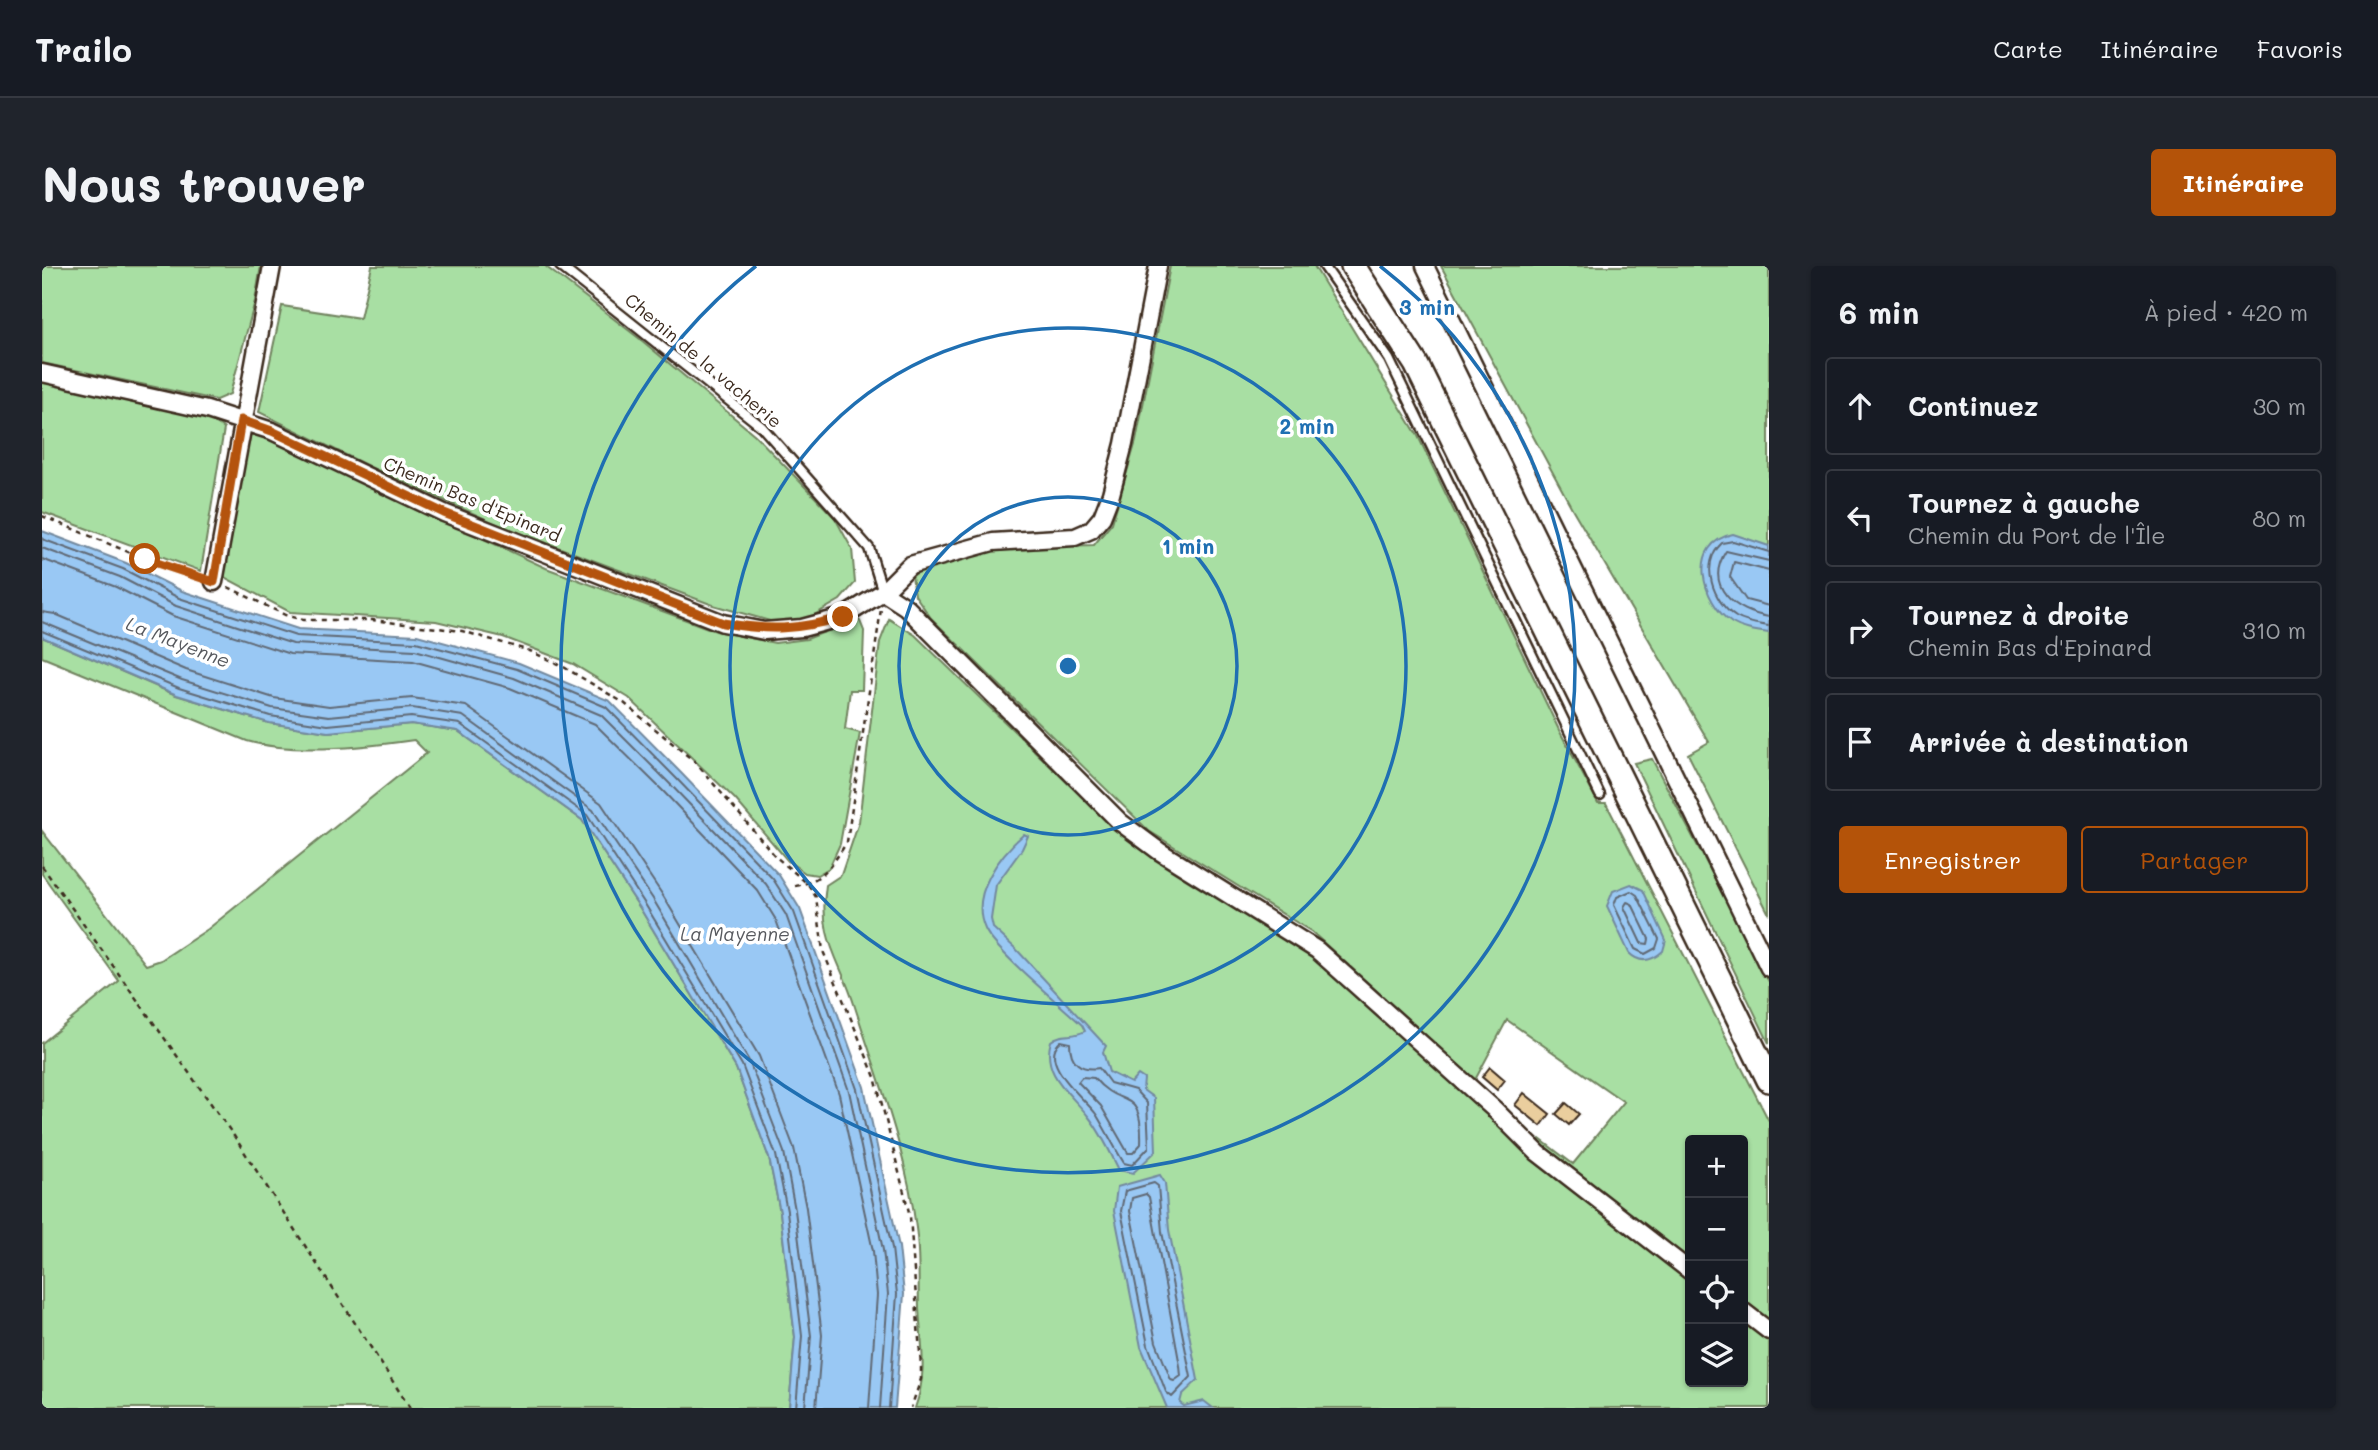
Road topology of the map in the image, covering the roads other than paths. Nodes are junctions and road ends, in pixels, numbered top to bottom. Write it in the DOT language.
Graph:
graph roads {
  1 [pos="272,266"];
  2 [pos="560,266"];
  3 [pos="1158,266"];
  4 [pos="1324,266"];
  5 [pos="1353,266"];
  6 [pos="1425,266"];
  7 [pos="42,373"];
  8 [pos="241,420"];
  9 [pos="214,582"];
  10 [pos="883,592"];
  11 [pos="1600,795"];
  12 [pos="1769,968"];
  13 [pos="1769,1080"];
  14 [pos="1685,1267"];
  15 [pos="1748,1315"];
  16 [pos="1769,1331"];
  1 -- 8 [label="street"];
  2 -- 10 [label="lane, Chemin de la vacherie"];
  3 -- 10 [label="street, Chemin Bas d'Epinard"];
  4 -- 11 [label="lane"];
  5 -- 13 [label="main road"];
  6 -- 12 [label="street"];
  7 -- 8 [label="street, Chemin Bas d'Epinard"];
  8 -- 9 [label="street"];
  8 -- 10 [label="street, Chemin Bas d'Epinard"];
  10 -- 14 [label="street"];
  15 -- 16 [label="street"];
}
